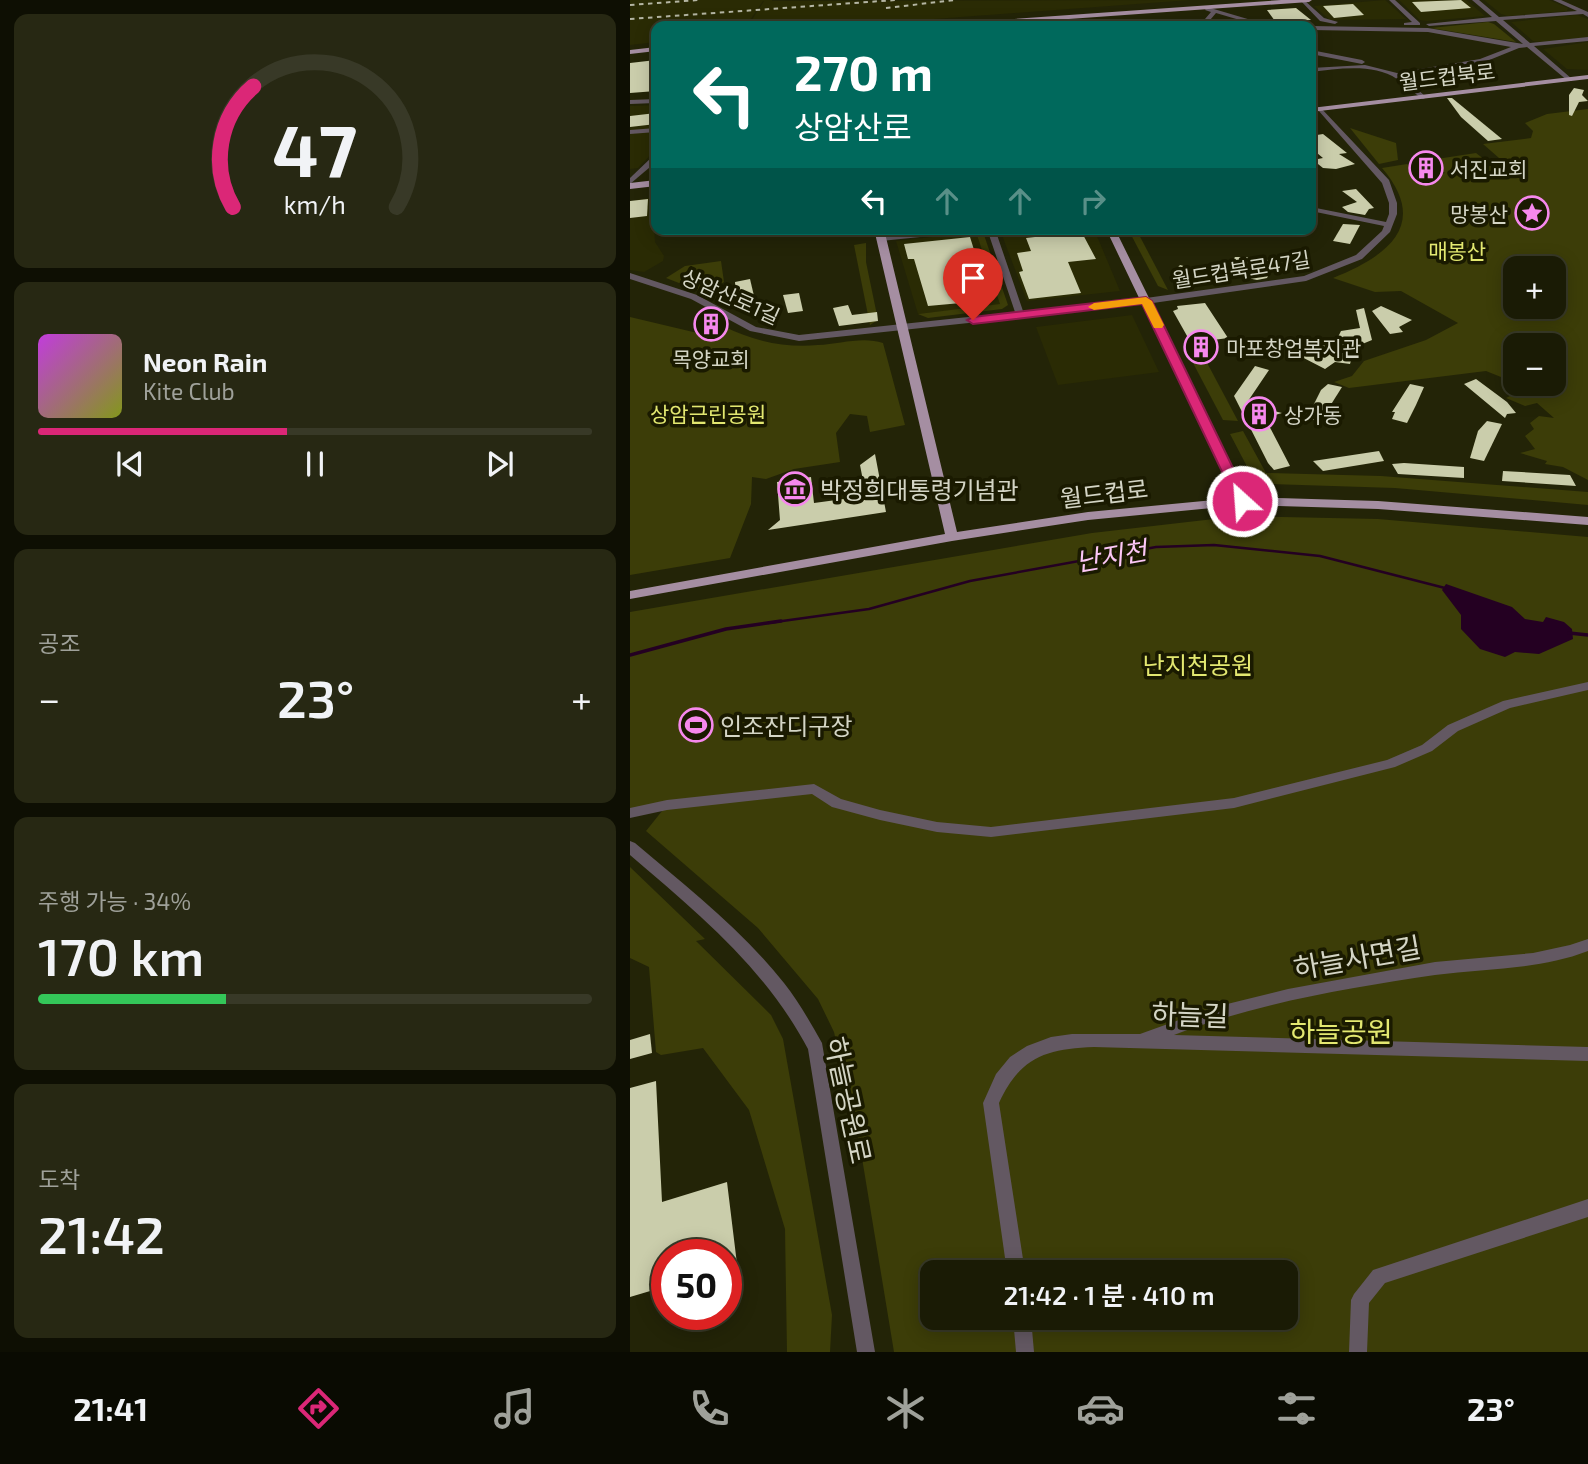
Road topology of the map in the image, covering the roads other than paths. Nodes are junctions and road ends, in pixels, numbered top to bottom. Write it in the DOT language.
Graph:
graph roads {
  1 [pos="1310,0"];
  2 [pos="1392,0"];
  3 [pos="1475,0"];
  4 [pos="1556,0"];
  5 [pos="1302,1"];
  6 [pos="1204,8"];
  7 [pos="1215,11"];
  8 [pos="1586,13"];
  9 [pos="1497,19"];
  10 [pos="1044,21"];
  11 [pos="1206,21"];
  12 [pos="1249,21"];
  13 [pos="1418,24"];
  14 [pos="1316,28"];
  15 [pos="1588,39"];
  16 [pos="1518,46"];
  17 [pos="1530,46"];
  18 [pos="651,50"];
  19 [pos="630,52"];
  20 [pos="1316,53"];
  21 [pos="1316,70"];
  22 [pos="1384,72"];
  23 [pos="1396,75"];
  24 [pos="1588,77"];
  25 [pos="1570,80"];
  26 [pos="1423,97"];
  27 [pos="651,101"];
  28 [pos="630,102"];
  29 [pos="1316,109"];
  30 [pos="1316,110"];
  31 [pos="651,130"];
  32 [pos="630,132"];
  33 [pos="651,163"];
  34 [pos="651,183"];
  35 [pos="630,184"];
  36 [pos="1316,210"];
  37 [pos="1390,225"];
  38 [pos="880,235"];
  39 [pos="993,235"];
  40 [pos="1113,235"];
  41 [pos="630,276"];
  42 [pos="643,279"];
  43 [pos="630,284"];
  44 [pos="1146,301"];
  45 [pos="1020,315"];
  46 [pos="903,328"];
  47 [pos="1242,501"];
  48 [pos="1588,522"];
  49 [pos="952,537"];
  50 [pos="630,595"];
  51 [pos="1588,686"];
  52 [pos="630,813"];
  53 [pos="633,853"];
  54 [pos="1588,945"];
  55 [pos="1141,1041"];
  56 [pos="1588,1054"];
  57 [pos="1588,1209"];
  58 [pos="1014,1260"];
  59 [pos="1023,1330"];
  60 [pos="866,1352"];
  61 [pos="1025,1352"];
  62 [pos="1358,1352"];
  1 -- 5 [label="main road"];
  2 -- 13 [label="street"];
  3 -- 9 [label="street"];
  4 -- 8 [label="street"];
  5 -- 6 [label="main road"];
  5 -- 13 [label="street"];
  6 -- 7 [label="street"];
  6 -- 10 [label="main road"];
  7 -- 11 [label="street"];
  7 -- 12 [label="street"];
  8 -- 9 [label="street"];
  9 -- 13 [label="street"];
  9 -- 17 [label="street"];
  14 -- 16 [label="street"];
  15 -- 17 [label="street"];
  16 -- 17 [label="street"];
  16 -- 23 [label="street"];
  17 -- 25 [label="street"];
  18 -- 19 [label="main road"];
  20 -- 22 [label="street"];
  21 -- 22 [label="street"];
  22 -- 23 [label="street"];
  23 -- 26 [label="street"];
  24 -- 25 [label="main road, 월드컵북로"];
  25 -- 26 [label="main road, 월드컵북로"];
  26 -- 29 [label="main road, 월드컵북로"];
  27 -- 28 [label="street"];
  30 -- 37 [label="street"];
  31 -- 32 [label="street"];
  33 -- 35 [label="street"];
  34 -- 35 [label="main road"];
  36 -- 37 [label="street"];
  37 -- 44 [label="street, 월드컵북로47길"];
  38 -- 46 [label="main road"];
  39 -- 45 [label="street"];
  40 -- 44 [label="main road"];
  41 -- 42 [label="street, 상암산로1길"];
  42 -- 43 [label="street"];
  42 -- 46 [label="street, 상암산로1길"];
  44 -- 45 [label="street"];
  44 -- 47 [label="main road"];
  45 -- 46 [label="street"];
  46 -- 49 [label="main road"];
  47 -- 48 [label="main road, 월드컵로"];
  47 -- 49 [label="main road, 월드컵로"];
  49 -- 50 [label="main road, 월드컵로"];
  51 -- 52 [label="street"];
  53 -- 60 [label="street, 하늘공원로"];
  54 -- 55 [label="street, 하늘사면길"];
  55 -- 56 [label="street, 하늘길"];
  55 -- 58 [label="street, 하늘길"];
  57 -- 62 [label="street"];
  59 -- 61 [label="street"];
}
